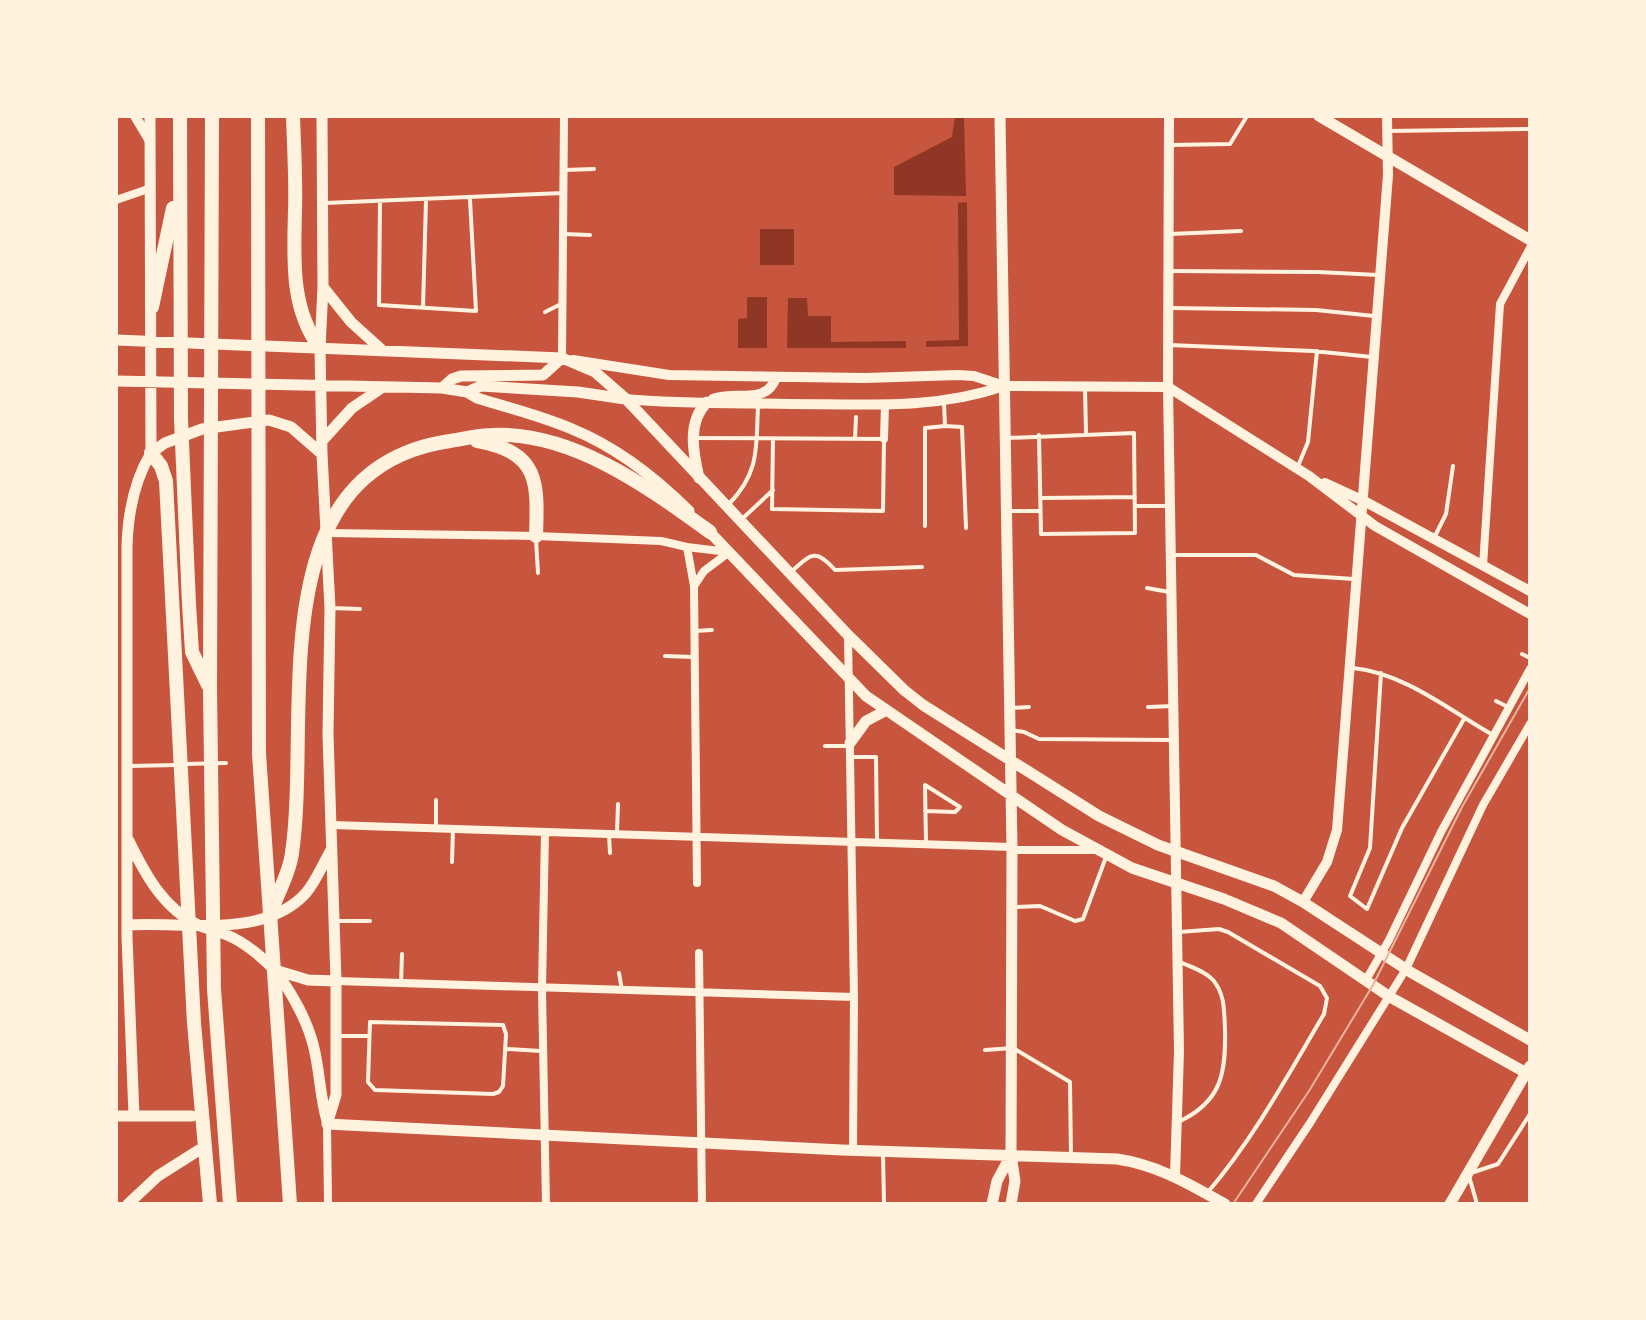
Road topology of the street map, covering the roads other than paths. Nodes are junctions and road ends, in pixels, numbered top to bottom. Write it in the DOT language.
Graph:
graph roads {
  1 [pos="135,116"];
  2 [pos="150,116"];
  3 [pos="178,116"];
  4 [pos="212,116"];
  5 [pos="258,116"];
  6 [pos="293,116"];
  7 [pos="322,116"];
  8 [pos="564,116"];
  9 [pos="1000,116"];
  10 [pos="1169,116"];
  11 [pos="1247,116"];
  12 [pos="1319,116"];
  13 [pos="1387,116"];
  14 [pos="1530,129"];
  15 [pos="1388,131"];
  16 [pos="150,141"];
  17 [pos="1170,145"];
  18 [pos="1388,157"];
  19 [pos="594,169"];
  20 [pos="564,170"];
  21 [pos="151,188"];
  22 [pos="564,193"];
  23 [pos="470,199"];
  24 [pos="116,200"];
  25 [pos="426,200"];
  26 [pos="380,202"];
  27 [pos="323,203"];
  28 [pos="1241,231"];
  29 [pos="564,234"];
  30 [pos="1170,234"];
  31 [pos="590,235"];
  32 [pos="1530,240"];
  33 [pos="1530,248"];
  34 [pos="1169,271"];
  35 [pos="1381,275"];
  36 [pos="323,287"];
  37 [pos="563,302"];
  38 [pos="152,307"];
  39 [pos="423,308"];
  40 [pos="1169,308"];
  41 [pos="545,312"];
  42 [pos="1378,316"];
  43 [pos="116,340"];
  44 [pos="152,341"];
  45 [pos="1169,345"];
  46 [pos="320,348"];
  47 [pos="382,350"];
  48 [pos="1317,351"];
  49 [pos="1375,357"];
  50 [pos="562,358"];
  51 [pos="776,377"];
  52 [pos="116,381"];
  53 [pos="152,383"];
  54 [pos="321,385"];
  55 [pos="1004,386"];
  56 [pos="1085,387"];
  57 [pos="1168,387"];
  58 [pos="383,388"];
  59 [pos="442,388"];
  60 [pos="467,392"];
  61 [pos="626,399"];
  62 [pos="707,402"];
  63 [pos="944,402"];
  64 [pos="758,403"];
  65 [pos="885,404"];
  66 [pos="856,417"];
  67 [pos="945,426"];
  68 [pos="1086,434"];
  69 [pos="1039,435"];
  70 [pos="694,438"];
  71 [pos="757,438"];
  72 [pos="1005,438"];
  73 [pos="465,439"];
  74 [pos="773,439"];
  75 [pos="855,439"];
  76 [pos="884,439"];
  77 [pos="322,441"];
  78 [pos="151,453"];
  79 [pos="322,454"];
  80 [pos="1453,466"];
  81 [pos="1298,468"];
  82 [pos="1309,476"];
  83 [pos="700,478"];
  84 [pos="773,490"];
  85 [pos="1135,497"];
  86 [pos="1040,498"];
  87 [pos="1364,501"];
  88 [pos="1135,506"];
  89 [pos="1171,506"];
  90 [pos="727,507"];
  91 [pos="1006,511"];
  92 [pos="1040,511"];
  93 [pos="1362,518"];
  94 [pos="740,520"];
  95 [pos="925,526"];
  96 [pos="966,528"];
  97 [pos="710,532"];
  98 [pos="328,533"];
  99 [pos="536,536"];
  100 [pos="1433,538"];
  101 [pos="687,547"];
  102 [pos="728,552"];
  103 [pos="1172,555"];
  104 [pos="1483,566"];
  105 [pos="922,567"];
  106 [pos="790,572"];
  107 [pos="538,573"];
  108 [pos="1357,580"];
  109 [pos="694,586"];
  110 [pos="1147,588"];
  111 [pos="1530,591"];
  112 [pos="1172,593"];
  113 [pos="330,608"];
  114 [pos="360,609"];
  115 [pos="1530,614"];
  116 [pos="712,630"];
  117 [pos="693,631"];
  118 [pos="848,635"];
  119 [pos="121,648"];
  120 [pos="1522,654"];
  121 [pos="665,656"];
  122 [pos="694,657"];
  123 [pos="1530,658"];
  124 [pos="1350,668"];
  125 [pos="1530,669"];
  126 [pos="1381,673"];
  127 [pos="848,680"];
  128 [pos="210,689"];
  129 [pos="1496,701"];
  130 [pos="1173,706"];
  131 [pos="1029,707"];
  132 [pos="1148,707"];
  133 [pos="1508,707"];
  134 [pos="1008,708"];
  135 [pos="885,711"];
  136 [pos="121,718"];
  137 [pos="1464,719"];
  138 [pos="1530,724"];
  139 [pos="1009,730"];
  140 [pos="1493,735"];
  141 [pos="1173,740"];
  142 [pos="850,745"];
  143 [pos="825,746"];
  144 [pos="850,757"];
  145 [pos="1009,761"];
  146 [pos="226,763"];
  147 [pos="127,766"];
  148 [pos="1009,794"];
  149 [pos="436,800"];
  150 [pos="618,804"];
  151 [pos="925,811"];
  152 [pos="122,822"];
  153 [pos="332,825"];
  154 [pos="436,829"];
  155 [pos="453,829"];
  156 [pos="545,832"];
  157 [pos="613,834"];
  158 [pos="127,837"];
  159 [pos="696,837"];
  160 [pos="852,842"];
  161 [pos="877,843"];
  162 [pos="926,844"];
  163 [pos="1012,848"];
  164 [pos="331,849"];
  165 [pos="1101,852"];
  166 [pos="1177,852"];
  167 [pos="610,853"];
  168 [pos="452,862"];
  169 [pos="697,883"];
  170 [pos="1177,884"];
  171 [pos="1303,902"];
  172 [pos="1012,907"];
  173 [pos="269,918"];
  174 [pos="335,921"];
  175 [pos="370,921"];
  176 [pos="197,924"];
  177 [pos="122,927"];
  178 [pos="1178,932"];
  179 [pos="699,953"];
  180 [pos="1382,953"];
  181 [pos="402,954"];
  182 [pos="1178,961"];
  183 [pos="1406,969"];
  184 [pos="274,970"];
  185 [pos="619,973"];
  186 [pos="1366,980"];
  187 [pos="336,981"];
  188 [pos="401,983"];
  189 [pos="542,989"];
  190 [pos="622,991"];
  191 [pos="699,994"];
  192 [pos="854,997"];
  193 [pos="1390,997"];
  194 [pos="336,1036"];
  195 [pos="369,1036"];
  196 [pos="1530,1040"];
  197 [pos="1013,1048"];
  198 [pos="505,1049"];
  199 [pos="985,1050"];
  200 [pos="543,1051"];
  201 [pos="1529,1071"];
  202 [pos="1530,1114"];
  203 [pos="116,1116"];
  204 [pos="134,1116"];
  205 [pos="192,1116"];
  206 [pos="1177,1122"];
  207 [pos="327,1124"];
  208 [pos="545,1136"];
  209 [pos="703,1144"];
  210 [pos="199,1150"];
  211 [pos="853,1151"];
  212 [pos="883,1151"];
  213 [pos="1011,1155"];
  214 [pos="1071,1157"];
  215 [pos="1468,1173"];
  216 [pos="1175,1176"];
  217 [pos="1206,1194"];
  218 [pos="128,1204"];
  219 [pos="210,1204"];
  220 [pos="230,1204"];
  221 [pos="290,1204"];
  222 [pos="328,1204"];
  223 [pos="546,1204"];
  224 [pos="702,1204"];
  225 [pos="884,1204"];
  226 [pos="992,1204"];
  227 [pos="1011,1204"];
  228 [pos="1225,1204"];
  229 [pos="1256,1204"];
  230 [pos="1450,1204"];
  231 [pos="1477,1204"];
  1 -- 16 [label="street"];
  2 -- 16 [label="main road"];
  3 -- 38 [label="highway"];
  3 -- 128 [label="highway"];
  4 -- 128 [label="highway"];
  5 -- 173 [label="highway"];
  6 -- 46 [label="highway"];
  7 -- 27 [label="main road"];
  8 -- 20 [label="street"];
  9 -- 55 [label="main road"];
  10 -- 17 [label="street"];
  11 -- 17 [label="lane"];
  12 -- 18 [label="main road"];
  13 -- 15 [label="street"];
  14 -- 15 [label="lane"];
  15 -- 18 [label="street"];
  16 -- 21 [label="main road"];
  17 -- 30 [label="street"];
  18 -- 32 [label="main road"];
  18 -- 35 [label="street"];
  19 -- 20 [label="lane"];
  20 -- 22 [label="street"];
  21 -- 24 [label="street"];
  21 -- 38 [label="main road"];
  22 -- 23 [label="lane"];
  22 -- 29 [label="street"];
  23 -- 25 [label="lane"];
  23 -- 39 [label="lane"];
  25 -- 26 [label="lane"];
  25 -- 39 [label="lane"];
  26 -- 27 [label="lane"];
  26 -- 39 [label="lane"];
  27 -- 36 [label="main road"];
  28 -- 30 [label="lane"];
  29 -- 31 [label="lane"];
  29 -- 37 [label="street"];
  30 -- 34 [label="street"];
  33 -- 104 [label="street"];
  34 -- 35 [label="lane"];
  34 -- 40 [label="street"];
  35 -- 42 [label="street"];
  36 -- 46 [label="main road"];
  36 -- 47 [label="main road"];
  37 -- 41 [label="lane"];
  37 -- 50 [label="street"];
  38 -- 44 [label="main road"];
  40 -- 42 [label="lane"];
  40 -- 45 [label="street"];
  42 -- 49 [label="street"];
  43 -- 44 [label="main road"];
  44 -- 46 [label="main road"];
  44 -- 53 [label="main road"];
  45 -- 48 [label="lane"];
  45 -- 57 [label="street"];
  46 -- 47 [label="main road"];
  46 -- 54 [label="main road"];
  47 -- 50 [label="main road"];
  48 -- 49 [label="lane"];
  48 -- 81 [label="lane"];
  49 -- 87 [label="street"];
  50 -- 51 [label="street"];
  50 -- 59 [label="main road"];
  50 -- 61 [label="main road"];
  51 -- 55 [label="street"];
  51 -- 62 [label="street"];
  52 -- 53 [label="main road"];
  53 -- 54 [label="main road"];
  53 -- 78 [label="main road"];
  54 -- 58 [label="main road"];
  54 -- 77 [label="main road"];
  55 -- 56 [label="street"];
  55 -- 63 [label="street"];
  55 -- 72 [label="main road"];
  56 -- 57 [label="street"];
  56 -- 68 [label="lane"];
  57 -- 81 [label="street"];
  57 -- 89 [label="street"];
  58 -- 59 [label="main road"];
  58 -- 77 [label="main road"];
  59 -- 60 [label="main road"];
  60 -- 61 [label="main road"];
  60 -- 97 [label="main road"];
  61 -- 62 [label="street"];
  61 -- 83 [label="main road"];
  62 -- 64 [label="street"];
  62 -- 70 [label="main road"];
  63 -- 65 [label="street"];
  63 -- 67 [label="lane"];
  64 -- 65 [label="street"];
  64 -- 71 [label="lane"];
  65 -- 76 [label="street"];
  66 -- 75 [label="lane"];
  67 -- 95 [label="lane"];
  67 -- 96 [label="lane"];
  68 -- 69 [label="lane"];
  68 -- 85 [label="lane"];
  69 -- 72 [label="lane"];
  69 -- 86 [label="lane"];
  70 -- 71 [label="lane"];
  70 -- 83 [label="main road"];
  71 -- 74 [label="lane"];
  71 -- 90 [label="lane"];
  72 -- 91 [label="main road"];
  73 -- 97 [label="highway"];
  73 -- 99 [label="highway"];
  73 -- 173 [label="highway"];
  74 -- 75 [label="lane"];
  74 -- 84 [label="lane"];
  75 -- 76 [label="lane"];
  76 -- 84 [label="lane"];
  77 -- 79 [label="main road"];
  78 -- 79 [label="main road"];
  78 -- 119 [label="main road"];
  78 -- 219 [label="highway"];
  79 -- 98 [label="main road"];
  80 -- 100 [label="lane"];
  81 -- 82 [label="street"];
  82 -- 87 [label="street"];
  82 -- 93 [label="street"];
  83 -- 90 [label="main road"];
  84 -- 94 [label="lane"];
  85 -- 86 [label="lane"];
  85 -- 88 [label="lane"];
  86 -- 92 [label="lane"];
  87 -- 93 [label="street"];
  87 -- 100 [label="street"];
  88 -- 89 [label="lane"];
  88 -- 92 [label="lane"];
  89 -- 103 [label="street"];
  90 -- 94 [label="main road"];
  91 -- 92 [label="lane"];
  91 -- 134 [label="main road"];
  93 -- 108 [label="street"];
  93 -- 115 [label="street"];
  94 -- 106 [label="main road"];
  97 -- 102 [label="main road"];
  98 -- 99 [label="street"];
  98 -- 113 [label="main road"];
  99 -- 101 [label="street"];
  99 -- 107 [label="lane"];
  100 -- 104 [label="street"];
  101 -- 102 [label="street"];
  101 -- 109 [label="street"];
  102 -- 109 [label="street"];
  102 -- 127 [label="main road"];
  103 -- 108 [label="lane"];
  103 -- 112 [label="street"];
  104 -- 111 [label="street"];
  105 -- 106 [label="lane"];
  106 -- 118 [label="main road"];
  108 -- 124 [label="street"];
  109 -- 117 [label="street"];
  110 -- 112 [label="lane"];
  112 -- 130 [label="street"];
  113 -- 114 [label="lane"];
  113 -- 153 [label="main road"];
  116 -- 117 [label="lane"];
  117 -- 122 [label="street"];
  118 -- 127 [label="street"];
  118 -- 145 [label="main road"];
  119 -- 136 [label="main road"];
  120 -- 123 [label="lane"];
  121 -- 122 [label="lane"];
  122 -- 159 [label="street"];
  124 -- 126 [label="lane"];
  124 -- 171 [label="street"];
  125 -- 133 [label="street"];
  126 -- 137 [label="lane"];
  126 -- 137 [label="lane"];
  127 -- 135 [label="main road"];
  127 -- 142 [label="street"];
  128 -- 220 [label="highway"];
  129 -- 133 [label="lane"];
  130 -- 132 [label="lane"];
  130 -- 141 [label="street"];
  131 -- 134 [label="lane"];
  133 -- 140 [label="street"];
  134 -- 139 [label="main road"];
  135 -- 142 [label="main road"];
  135 -- 148 [label="main road"];
  136 -- 147 [label="main road"];
  137 -- 140 [label="lane"];
  138 -- 183 [label="street"];
  139 -- 141 [label="lane"];
  139 -- 145 [label="main road"];
  140 -- 180 [label="street"];
  141 -- 166 [label="street"];
  142 -- 143 [label="lane"];
  142 -- 144 [label="street"];
  144 -- 160 [label="street"];
  144 -- 161 [label="lane"];
  145 -- 148 [label="main road"];
  145 -- 166 [label="main road"];
  146 -- 147 [label="lane"];
  147 -- 152 [label="main road"];
  148 -- 163 [label="main road"];
  148 -- 165 [label="main road"];
  149 -- 154 [label="lane"];
  150 -- 157 [label="lane"];
  151 -- 151 [label="lane"];
  151 -- 162 [label="lane"];
  152 -- 158 [label="main road"];
  153 -- 154 [label="street"];
  153 -- 164 [label="main road"];
  154 -- 155 [label="street"];
  155 -- 156 [label="street"];
  155 -- 168 [label="lane"];
  156 -- 157 [label="street"];
  156 -- 189 [label="street"];
  157 -- 159 [label="street"];
  157 -- 167 [label="lane"];
  158 -- 176 [label="main road"];
  158 -- 177 [label="main road"];
  159 -- 160 [label="street"];
  159 -- 169 [label="street"];
  160 -- 161 [label="street"];
  160 -- 192 [label="street"];
  161 -- 162 [label="street"];
  162 -- 163 [label="street"];
  163 -- 165 [label="street"];
  163 -- 172 [label="main road"];
  164 -- 174 [label="main road"];
  164 -- 176 [label="main road"];
  165 -- 170 [label="main road"];
  165 -- 172 [label="lane"];
  166 -- 170 [label="street"];
  166 -- 171 [label="main road"];
  170 -- 178 [label="street"];
  170 -- 186 [label="main road"];
  171 -- 180 [label="main road"];
  172 -- 197 [label="main road"];
  173 -- 221 [label="highway"];
  174 -- 175 [label="lane"];
  174 -- 187 [label="main road"];
  176 -- 177 [label="main road"];
  176 -- 184 [label="main road"];
  177 -- 204 [label="main road"];
  178 -- 182 [label="street"];
  178 -- 217 [label="lane"];
  179 -- 191 [label="street"];
  180 -- 183 [label="main road"];
  180 -- 186 [label="street"];
  181 -- 188 [label="lane"];
  182 -- 206 [label="street"];
  182 -- 206 [label="lane"];
  183 -- 193 [label="street"];
  183 -- 196 [label="main road"];
  184 -- 187 [label="main road"];
  184 -- 207 [label="main road"];
  185 -- 190 [label="lane"];
  186 -- 193 [label="main road"];
  187 -- 188 [label="street"];
  187 -- 194 [label="main road"];
  188 -- 189 [label="street"];
  189 -- 190 [label="street"];
  189 -- 200 [label="street"];
  190 -- 191 [label="street"];
  191 -- 192 [label="street"];
  191 -- 209 [label="street"];
  192 -- 211 [label="street"];
  193 -- 201 [label="main road"];
  193 -- 229 [label="street"];
  194 -- 195 [label="lane"];
  194 -- 207 [label="main road"];
  195 -- 198 [label="lane"];
  195 -- 198 [label="lane"];
  197 -- 199 [label="lane"];
  197 -- 213 [label="main road"];
  197 -- 214 [label="lane"];
  198 -- 200 [label="lane"];
  200 -- 208 [label="street"];
  201 -- 215 [label="main road"];
  202 -- 215 [label="lane"];
  203 -- 204 [label="main road"];
  204 -- 205 [label="main road"];
  206 -- 216 [label="street"];
  207 -- 208 [label="main road"];
  207 -- 222 [label="street"];
  208 -- 209 [label="main road"];
  208 -- 223 [label="street"];
  209 -- 211 [label="main road"];
  209 -- 224 [label="street"];
  210 -- 218 [label="main road"];
  211 -- 212 [label="main road"];
  212 -- 213 [label="main road"];
  212 -- 225 [label="lane"];
  213 -- 214 [label="main road"];
  213 -- 226 [label="main road"];
  213 -- 227 [label="main road"];
  214 -- 216 [label="main road"];
  215 -- 230 [label="main road"];
  215 -- 231 [label="lane"];
  216 -- 217 [label="main road"];
  217 -- 228 [label="main road"];
}
